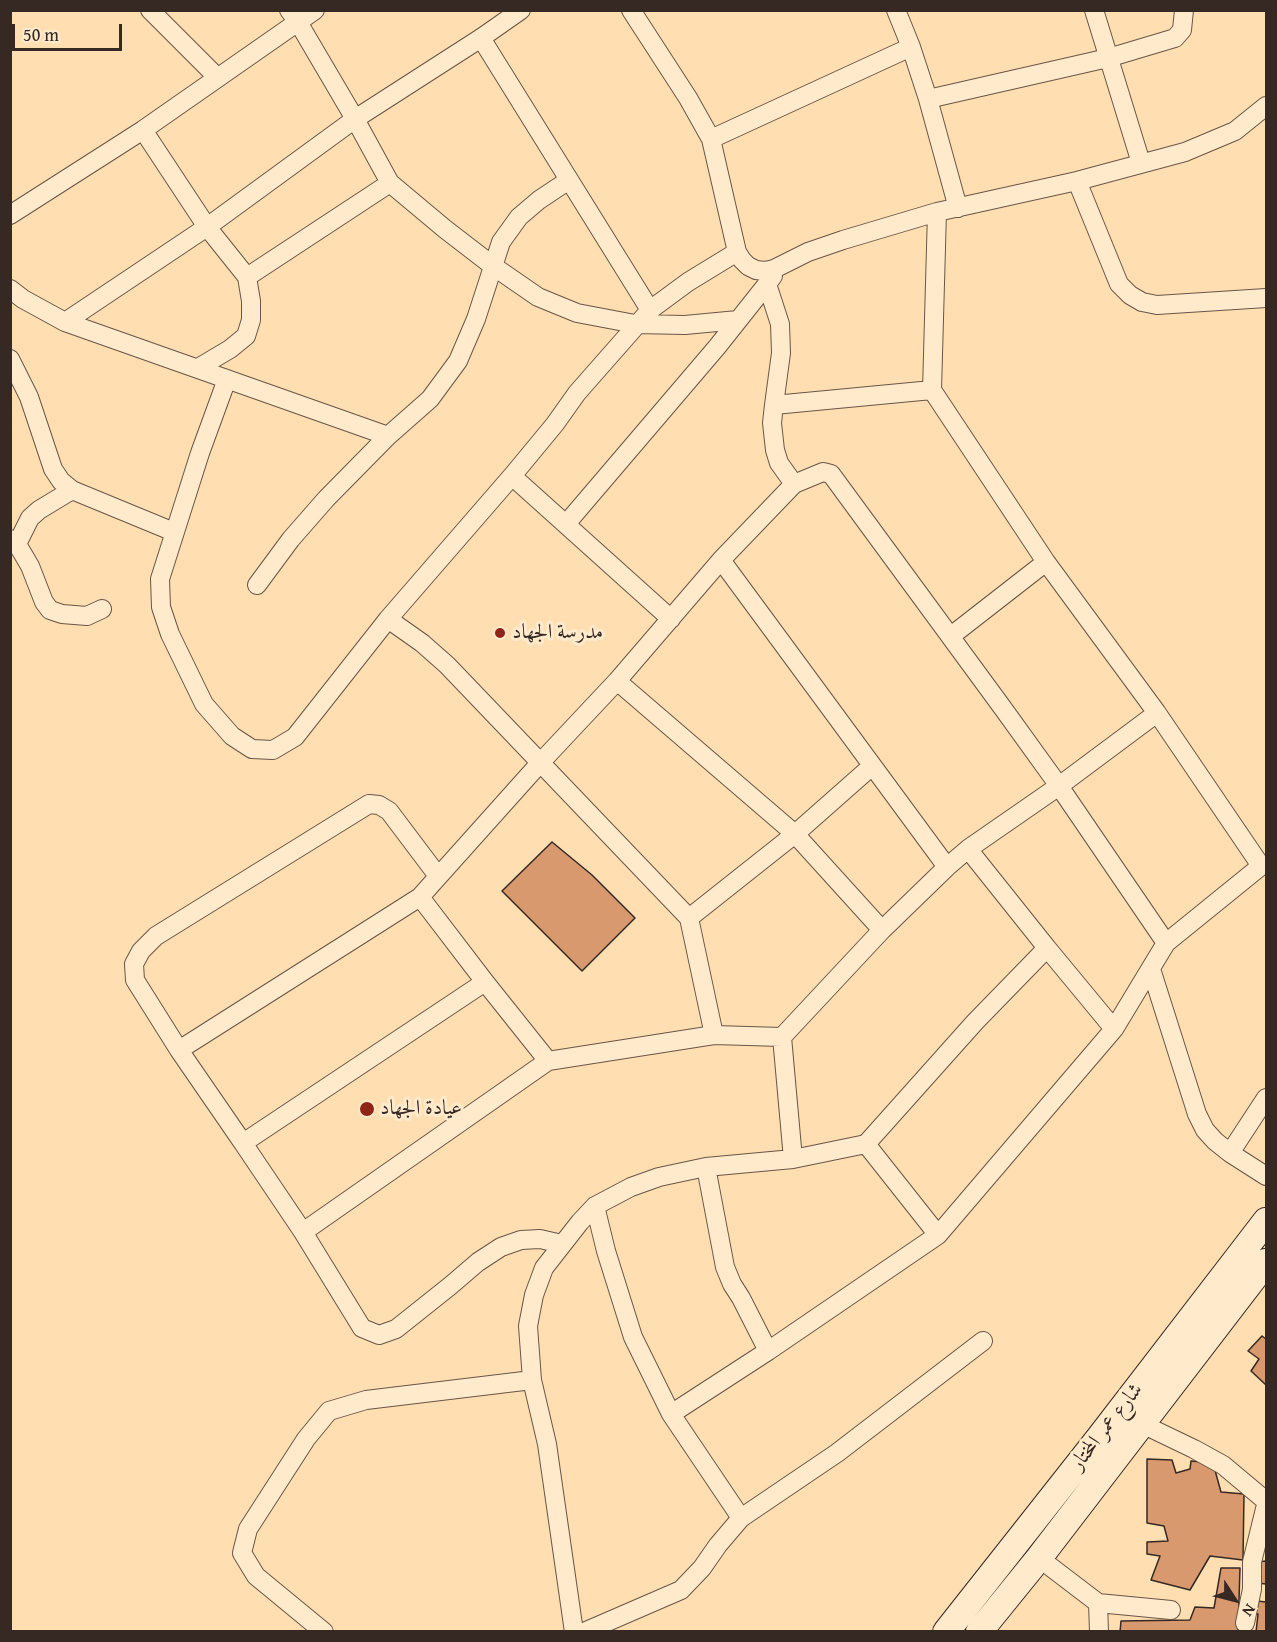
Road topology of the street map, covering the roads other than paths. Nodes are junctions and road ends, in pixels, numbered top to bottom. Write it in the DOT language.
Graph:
graph roads {
  1 [pos="150,10"];
  2 [pos="315,10"];
  3 [pos="521,10"];
  4 [pos="631,10"];
  5 [pos="1094,10"];
  6 [pos="1184,10"];
  7 [pos="902,12"];
  8 [pos="294,16"];
  9 [pos="481,38"];
  10 [pos="911,48"];
  11 [pos="1108,58"];
  12 [pos="218,78"];
  13 [pos="928,99"];
  14 [pos="1266,106"];
  15 [pos="356,119"];
  16 [pos="142,130"];
  17 [pos="711,139"];
  18 [pos="1141,163"];
  19 [pos="569,180"];
  20 [pos="1077,181"];
  21 [pos="390,183"];
  22 [pos="958,208"];
  23 [pos="937,212"];
  24 [pos="10,215"];
  25 [pos="207,227"];
  26 [pos="737,252"];
  27 [pos="782,265"];
  28 [pos="493,266"];
  29 [pos="247,276"];
  30 [pos="767,284"];
  31 [pos="10,289"];
  32 [pos="1266,298"];
  33 [pos="650,310"];
  34 [pos="738,320"];
  35 [pos="65,322"];
  36 [pos="635,324"];
  37 [pos="10,359"];
  38 [pos="198,368"];
  39 [pos="227,379"];
  40 [pos="932,390"];
  41 [pos="774,405"];
  42 [pos="388,436"];
  43 [pos="512,476"];
  44 [pos="794,484"];
  45 [pos="72,490"];
  46 [pos="566,524"];
  47 [pos="174,532"];
  48 [pos="14,541"];
  49 [pos="721,560"];
  50 [pos="1046,562"];
  51 [pos="257,585"];
  52 [pos="102,609"];
  53 [pos="388,619"];
  54 [pos="670,619"];
  55 [pos="951,636"];
  56 [pos="617,681"];
  57 [pos="1157,714"];
  58 [pos="540,763"];
  59 [pos="872,766"];
  60 [pos="1059,786"];
  61 [pos="795,834"];
  62 [pos="968,849"];
  63 [pos="1264,864"];
  64 [pos="947,867"];
  65 [pos="438,876"];
  66 [pos="420,897"];
  67 [pos="689,918"];
  68 [pos="882,930"];
  69 [pos="1166,943"];
  70 [pos="1047,948"];
  71 [pos="1151,969"];
  72 [pos="484,982"];
  73 [pos="1114,1029"];
  74 [pos="714,1035"];
  75 [pos="782,1037"];
  76 [pos="179,1050"];
  77 [pos="548,1061"];
  78 [pos="1266,1098"];
  79 [pos="243,1143"];
  80 [pos="866,1144"];
  81 [pos="1230,1153"];
  82 [pos="793,1159"];
  83 [pos="706,1167"];
  84 [pos="1266,1176"];
  85 [pos="595,1206"];
  86 [pos="1266,1221"];
  87 [pos="303,1232"];
  88 [pos="938,1235"];
  89 [pos="562,1244"];
  90 [pos="1260,1256"];
  91 [pos="1266,1279"];
  92 [pos="983,1341"];
  93 [pos="768,1351"];
  94 [pos="532,1380"];
  95 [pos="671,1414"];
  96 [pos="1146,1426"];
  97 [pos="1266,1503"];
  98 [pos="741,1518"];
  99 [pos="1039,1558"];
  100 [pos="1259,1591"];
  101 [pos="1098,1603"];
  102 [pos="1171,1610"];
  103 [pos="1245,1623"];
  104 [pos="324,1632"];
  105 [pos="574,1632"];
  106 [pos="584,1632"];
  107 [pos="946,1632"];
  108 [pos="979,1632"];
  109 [pos="1099,1632"];
  1 -- 12 [label="street"];
  2 -- 8 [label="street"];
  3 -- 9 [label="street"];
  4 -- 17 [label="street"];
  5 -- 11 [label="street"];
  6 -- 11 [label="street"];
  7 -- 10 [label="street"];
  8 -- 12 [label="street"];
  8 -- 15 [label="street"];
  9 -- 15 [label="street"];
  9 -- 19 [label="street"];
  10 -- 13 [label="street"];
  10 -- 17 [label="street"];
  11 -- 13 [label="street"];
  11 -- 18 [label="street"];
  12 -- 16 [label="street"];
  13 -- 22 [label="street"];
  14 -- 18 [label="street"];
  15 -- 21 [label="street"];
  15 -- 25 [label="street"];
  16 -- 24 [label="street"];
  16 -- 25 [label="street"];
  17 -- 26 [label="street"];
  18 -- 20 [label="street"];
  19 -- 28 [label="street"];
  19 -- 33 [label="street"];
  20 -- 22 [label="street"];
  20 -- 32 [label="street"];
  21 -- 28 [label="street"];
  21 -- 29 [label="street"];
  22 -- 23 [label="street"];
  23 -- 27 [label="street"];
  23 -- 40 [label="street"];
  25 -- 29 [label="street"];
  25 -- 35 [label="street"];
  26 -- 27 [label="street"];
  26 -- 33 [label="street"];
  27 -- 30 [label="street"];
  28 -- 36 [label="street"];
  28 -- 42 [label="street"];
  29 -- 38 [label="street"];
  30 -- 34 [label="street"];
  30 -- 41 [label="street"];
  31 -- 35 [label="street"];
  33 -- 36 [label="street"];
  34 -- 36 [label="street"];
  34 -- 46 [label="street"];
  35 -- 38 [label="street"];
  36 -- 43 [label="street"];
  37 -- 45 [label="street"];
  38 -- 39 [label="street"];
  39 -- 42 [label="street"];
  39 -- 47 [label="street"];
  40 -- 41 [label="street"];
  40 -- 50 [label="street"];
  41 -- 44 [label="street"];
  42 -- 51 [label="street"];
  43 -- 46 [label="street"];
  43 -- 53 [label="street"];
  44 -- 49 [label="street"];
  44 -- 55 [label="street"];
  45 -- 47 [label="street"];
  45 -- 48 [label="street"];
  46 -- 54 [label="street"];
  47 -- 53 [label="street"];
  48 -- 52 [label="street"];
  49 -- 54 [label="street"];
  49 -- 59 [label="street"];
  50 -- 55 [label="street"];
  50 -- 57 [label="street"];
  53 -- 58 [label="street"];
  54 -- 56 [label="street"];
  55 -- 60 [label="street"];
  56 -- 58 [label="street"];
  56 -- 61 [label="street"];
  57 -- 60 [label="street"];
  57 -- 63 [label="street"];
  58 -- 65 [label="street"];
  58 -- 67 [label="street"];
  59 -- 61 [label="street"];
  59 -- 64 [label="street"];
  60 -- 62 [label="street"];
  60 -- 69 [label="street"];
  61 -- 67 [label="street"];
  61 -- 68 [label="street"];
  62 -- 64 [label="street"];
  62 -- 70 [label="street"];
  63 -- 69 [label="street"];
  64 -- 68 [label="street"];
  65 -- 66 [label="street"];
  65 -- 76 [label="street"];
  66 -- 72 [label="street"];
  66 -- 76 [label="street"];
  67 -- 74 [label="street"];
  68 -- 75 [label="street"];
  69 -- 71 [label="street"];
  70 -- 73 [label="street"];
  70 -- 80 [label="street"];
  71 -- 73 [label="street"];
  71 -- 81 [label="street"];
  72 -- 77 [label="street"];
  72 -- 79 [label="street"];
  73 -- 88 [label="street"];
  74 -- 75 [label="street"];
  74 -- 77 [label="street"];
  75 -- 82 [label="street"];
  76 -- 79 [label="street"];
  77 -- 87 [label="street"];
  78 -- 81 [label="street"];
  79 -- 87 [label="street"];
  80 -- 82 [label="street"];
  80 -- 88 [label="street"];
  81 -- 84 [label="street"];
  82 -- 83 [label="street"];
  83 -- 85 [label="street"];
  83 -- 93 [label="street"];
  85 -- 89 [label="street"];
  85 -- 95 [label="street"];
  86 -- 90 [label="street, شارع عمر المختار"];
  87 -- 89 [label="street"];
  88 -- 93 [label="street"];
  89 -- 94 [label="street"];
  90 -- 96 [label="street, شارع عمر المختار"];
  90 -- 107 [label="street, شارع عمر المختار"];
  91 -- 96 [label="street"];
  92 -- 98 [label="street"];
  93 -- 95 [label="street"];
  94 -- 104 [label="street"];
  94 -- 105 [label="street"];
  95 -- 98 [label="street"];
  96 -- 97 [label="street"];
  96 -- 99 [label="street, شارع عمر المختار"];
  97 -- 100 [label="street"];
  98 -- 106 [label="street"];
  99 -- 101 [label="street"];
  99 -- 108 [label="street, شارع عمر المختار"];
  100 -- 103 [label="street"];
  101 -- 102 [label="street"];
  101 -- 109 [label="street"];
}
